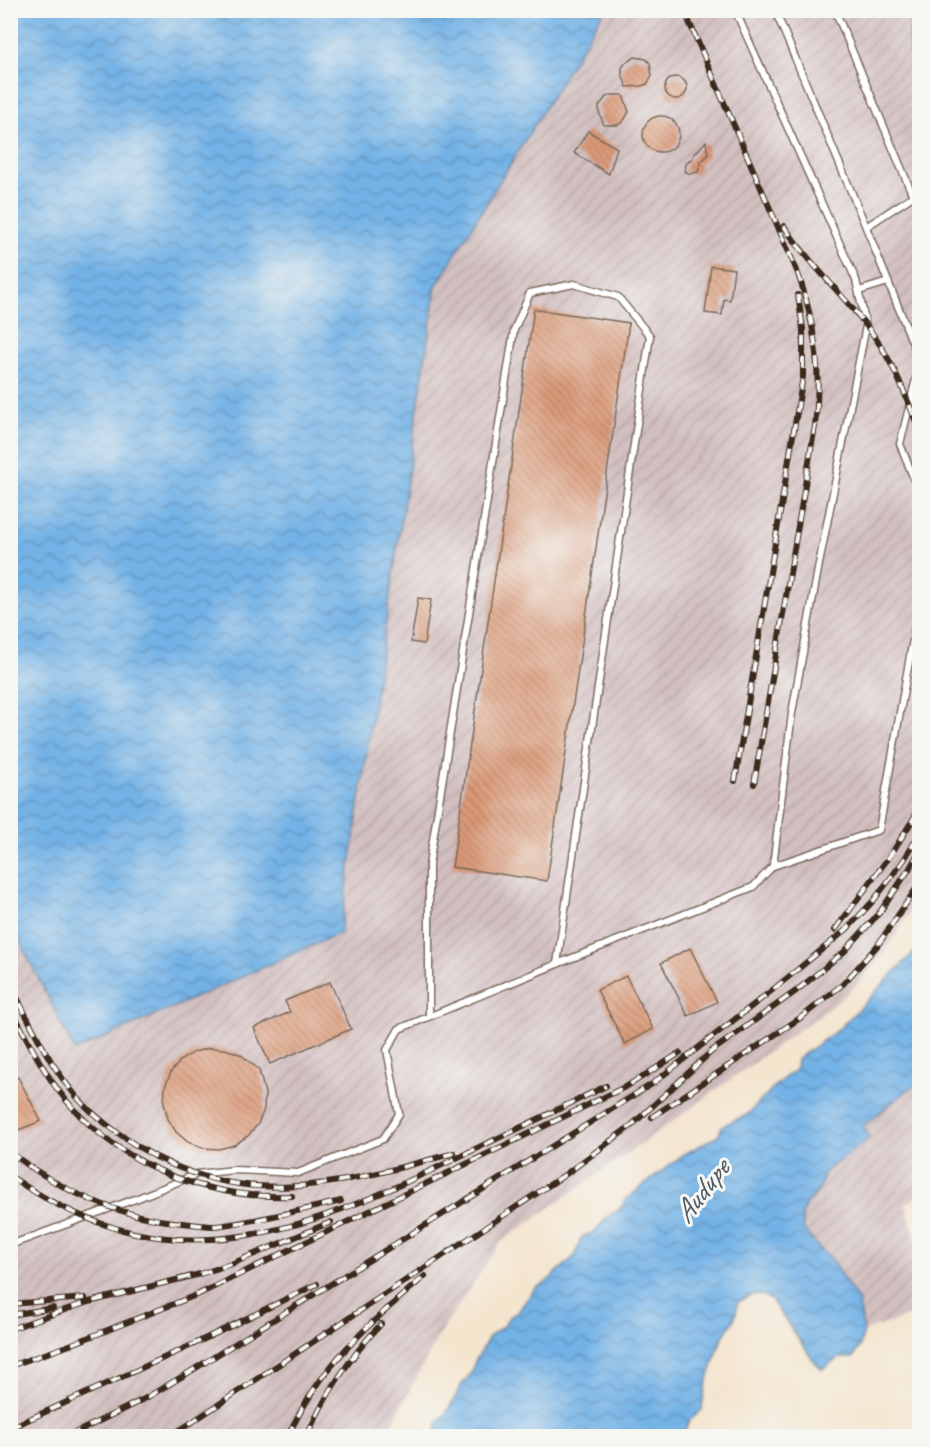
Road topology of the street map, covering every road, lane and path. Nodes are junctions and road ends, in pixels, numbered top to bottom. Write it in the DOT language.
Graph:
graph roads {
  1 [pos="735,10"];
  2 [pos="775,10"];
  3 [pos="835,10"];
  4 [pos="866,227"];
  5 [pos="888,282"];
  6 [pos="859,291"];
  7 [pos="920,362"];
  8 [pos="920,494"];
  9 [pos="920,600"];
  10 [pos="773,866"];
  11 [pos="557,964"];
  12 [pos="429,1015"];
  13 [pos="10,1245"];
  1 -- 6 [label="lane"];
  2 -- 4 [label="lane"];
  3 -- 4 [label="lane"];
  4 -- 5 [label="lane"];
  5 -- 6 [label="lane"];
  5 -- 7 [label="lane"];
  6 -- 10 [label="lane"];
  7 -- 8 [label="lane"];
  9 -- 10 [label="lane"];
  10 -- 11 [label="lane"];
  11 -- 12 [label="lane"];
  11 -- 12 [label="lane"];
  12 -- 13 [label="lane"];
}
